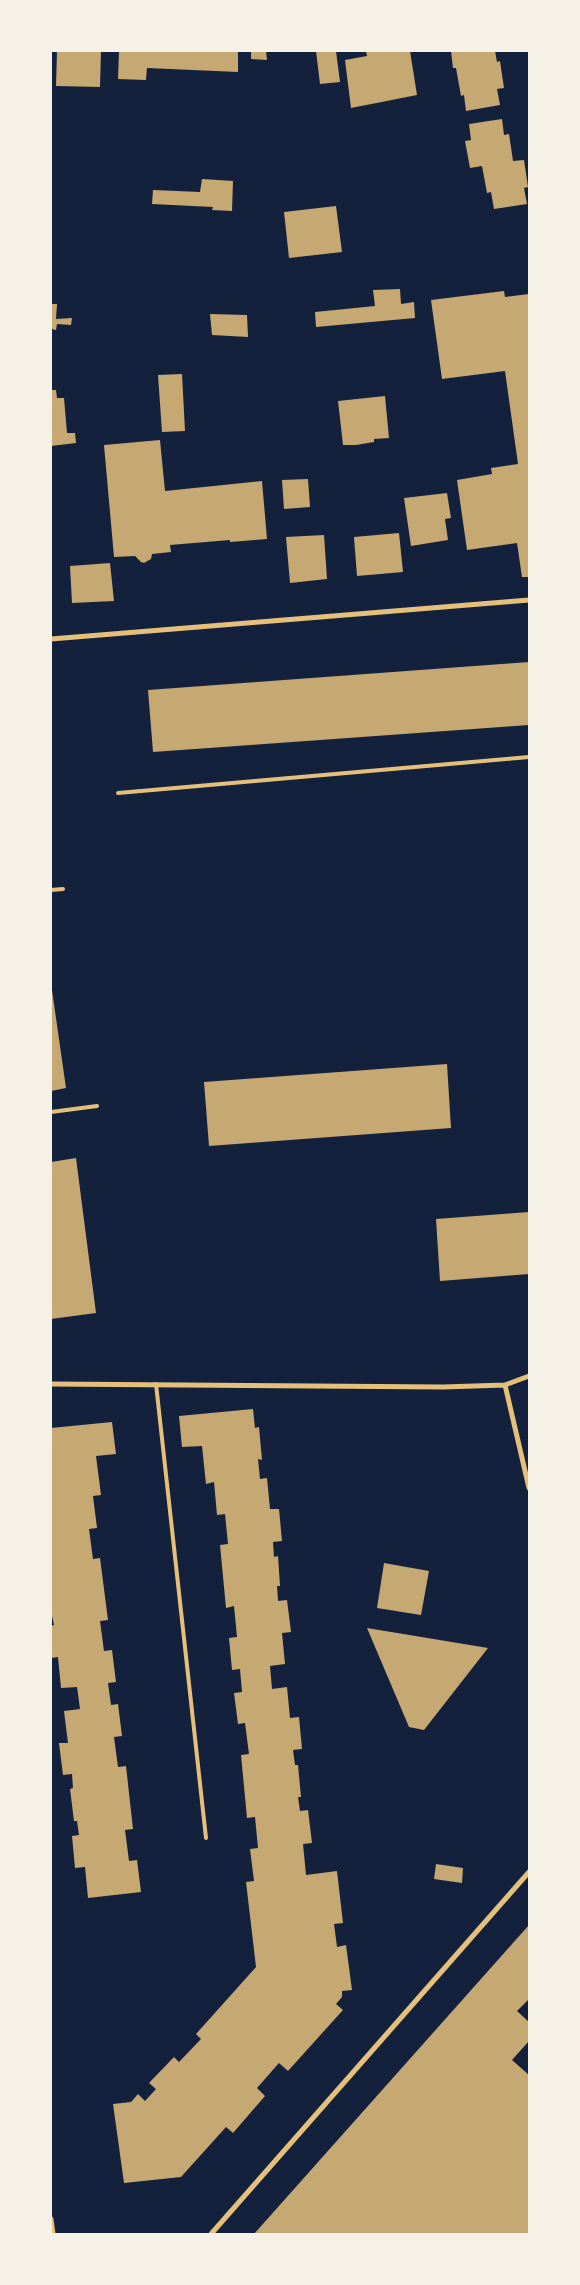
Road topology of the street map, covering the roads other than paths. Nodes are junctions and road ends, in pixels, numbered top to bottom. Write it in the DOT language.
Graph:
graph roads {
  1 [pos="529,600"];
  2 [pos="51,639"];
  3 [pos="529,757"];
  4 [pos="118,793"];
  5 [pos="63,889"];
  6 [pos="51,890"];
  7 [pos="97,1106"];
  8 [pos="51,1112"];
  9 [pos="529,1376"];
  10 [pos="51,1384"];
  11 [pos="156,1384"];
  12 [pos="504,1385"];
  13 [pos="529,1488"];
  14 [pos="206,1838"];
  15 [pos="529,1872"];
  16 [pos="51,2219"];
  17 [pos="52,2234"];
  18 [pos="210,2234"];
  1 -- 2 [label="street"];
  3 -- 4 [label="lane"];
  5 -- 6 [label="lane"];
  7 -- 8 [label="lane"];
  9 -- 12 [label="street"];
  10 -- 11 [label="street"];
  11 -- 12 [label="street"];
  11 -- 14 [label="lane"];
  12 -- 13 [label="street"];
  15 -- 18 [label="street"];
  16 -- 17 [label="street"];
}
